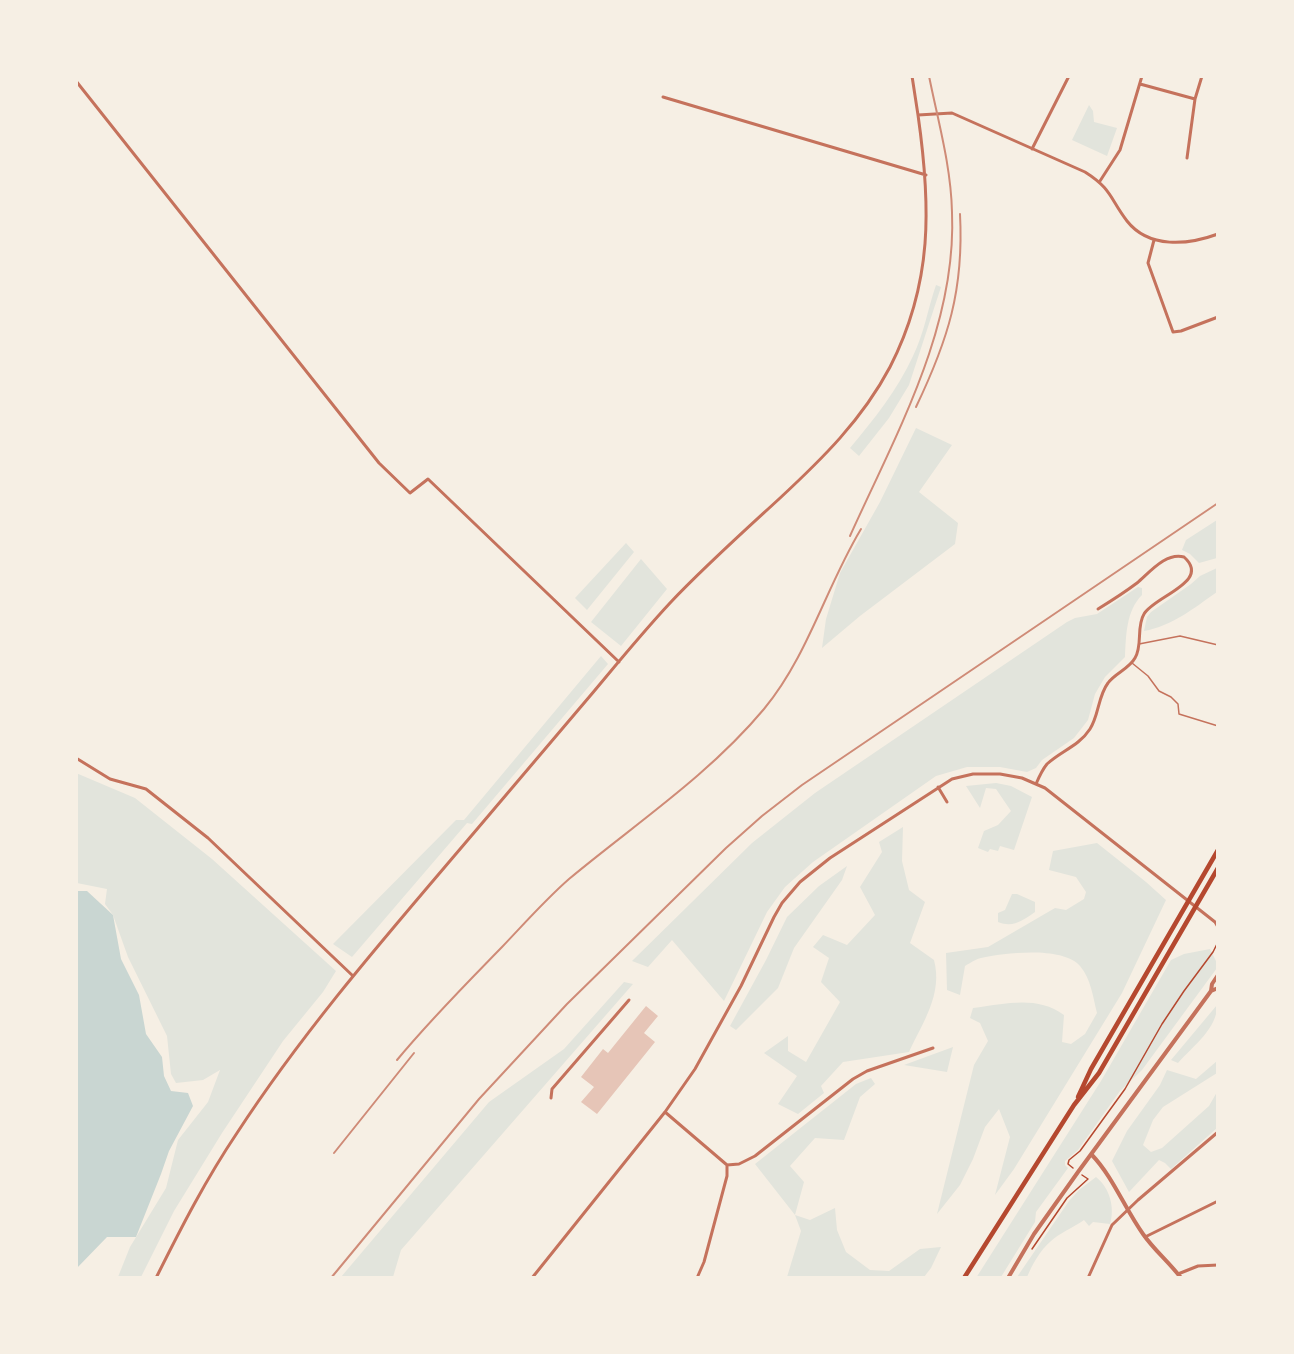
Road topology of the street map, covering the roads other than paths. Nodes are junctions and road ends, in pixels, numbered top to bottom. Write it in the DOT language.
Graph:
graph roads {
  1 [pos="912,76"];
  2 [pos="1070,76"];
  3 [pos="1142,76"];
  4 [pos="1202,76"];
  5 [pos="76,81"];
  6 [pos="1140,84"];
  7 [pos="663,97"];
  8 [pos="1195,99"];
  9 [pos="918,115"];
  10 [pos="1032,149"];
  11 [pos="1187,158"];
  12 [pos="926,175"];
  13 [pos="1100,181"];
  14 [pos="1218,234"];
  15 [pos="1154,240"];
  16 [pos="1218,317"];
  17 [pos="1098,609"];
  18 [pos="1138,644"];
  19 [pos="1218,645"];
  20 [pos="619,662"];
  21 [pos="1131,663"];
  22 [pos="1218,726"];
  23 [pos="76,758"];
  24 [pos="1036,784"];
  25 [pos="938,787"];
  26 [pos="947,802"];
  27 [pos="1218,849"];
  28 [pos="1218,868"];
  29 [pos="1217,924"];
  30 [pos="1218,975"];
  31 [pos="353,976"];
  32 [pos="1218,988"];
  33 [pos="1211,992"];
  34 [pos="629,1000"];
  35 [pos="933,1048"];
  36 [pos="551,1098"];
  37 [pos="1074,1105"];
  38 [pos="665,1112"];
  39 [pos="1218,1132"];
  40 [pos="1092,1155"];
  41 [pos="727,1165"];
  42 [pos="1218,1201"];
  43 [pos="1127,1210"];
  44 [pos="1145,1237"];
  45 [pos="1218,1265"];
  46 [pos="1179,1276"];
  47 [pos="156,1278"];
  48 [pos="532,1278"];
  49 [pos="697,1278"];
  50 [pos="964,1278"];
  51 [pos="1008,1278"];
  52 [pos="1088,1278"];
  1 -- 9 [label="street"];
  2 -- 10 [label="street"];
  3 -- 6 [label="street"];
  4 -- 8 [label="street"];
  5 -- 20 [label="street"];
  6 -- 8 [label="street"];
  6 -- 13 [label="street"];
  7 -- 12 [label="street"];
  8 -- 11 [label="street"];
  9 -- 10 [label="street"];
  9 -- 12 [label="street"];
  10 -- 13 [label="street"];
  12 -- 20 [label="street"];
  13 -- 15 [label="street"];
  14 -- 15 [label="street"];
  15 -- 16 [label="street"];
  17 -- 18 [label="street"];
  18 -- 19 [label="lane"];
  18 -- 21 [label="street"];
  20 -- 31 [label="street"];
  21 -- 22 [label="lane"];
  21 -- 24 [label="street"];
  23 -- 31 [label="street"];
  24 -- 25 [label="street"];
  24 -- 29 [label="street"];
  25 -- 26 [label="street"];
  25 -- 38 [label="street"];
  27 -- 37 [label="highway"];
  28 -- 37 [label="highway"];
  30 -- 33 [label="street"];
  31 -- 47 [label="street"];
  32 -- 33 [label="street"];
  33 -- 40 [label="street"];
  34 -- 36 [label="street"];
  35 -- 41 [label="street"];
  37 -- 50 [label="highway"];
  38 -- 41 [label="street"];
  38 -- 48 [label="street"];
  39 -- 43 [label="street"];
  40 -- 43 [label="street"];
  40 -- 51 [label="street"];
  41 -- 49 [label="street"];
  42 -- 44 [label="street"];
  43 -- 44 [label="street"];
  43 -- 52 [label="street"];
  44 -- 46 [label="street"];
  45 -- 46 [label="street"];
}
